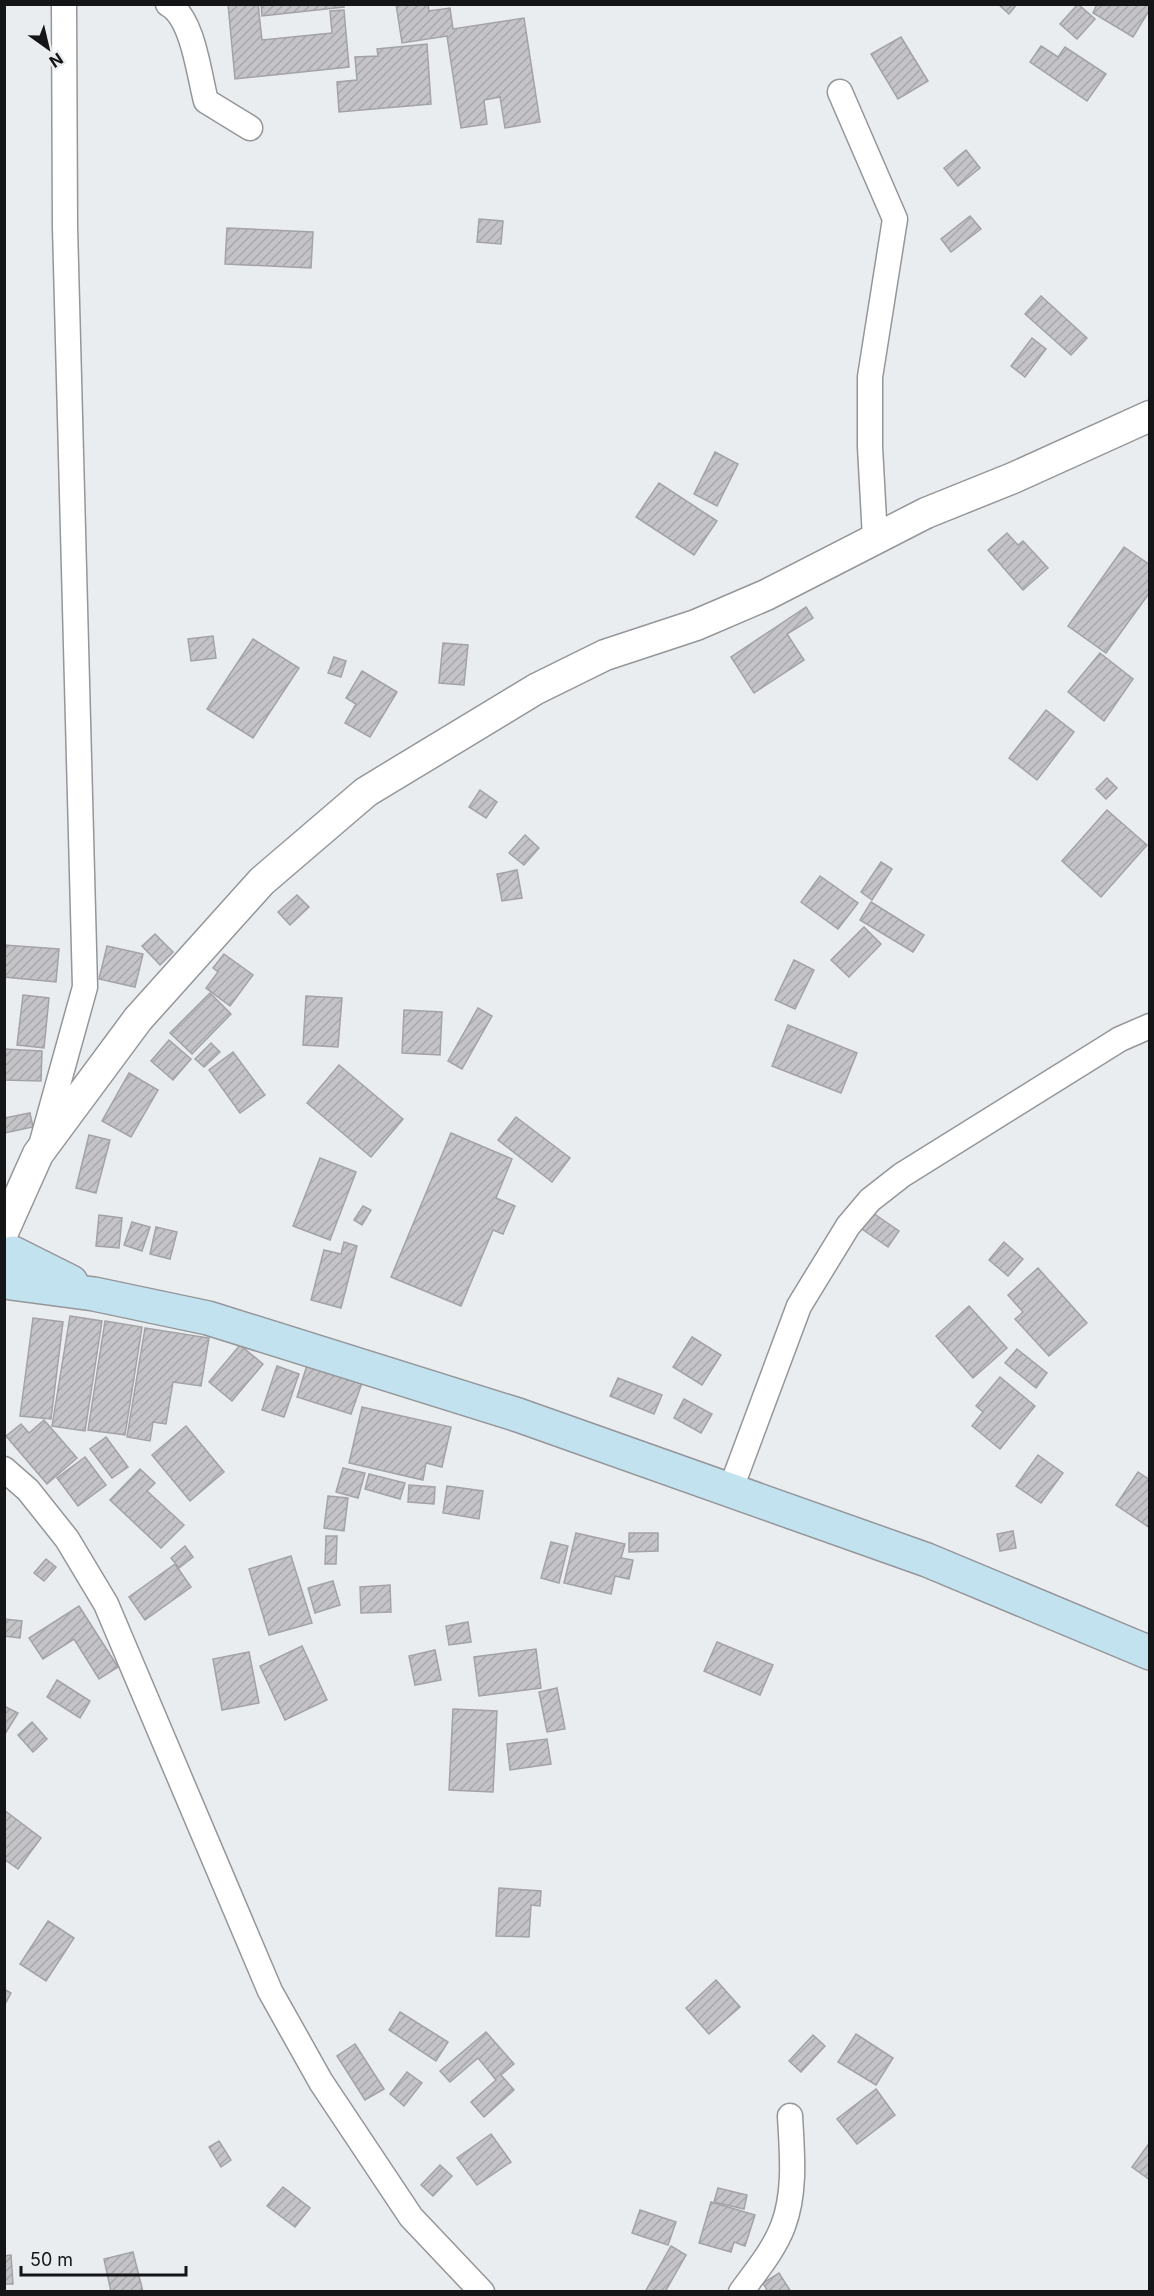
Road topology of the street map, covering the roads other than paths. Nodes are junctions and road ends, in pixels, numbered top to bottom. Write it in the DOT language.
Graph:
graph roads {
  1 [pos="64,4"];
  2 [pos="168,4"];
  3 [pos="840,92"];
  4 [pos="250,128"];
  5 [pos="1149,416"];
  6 [pos="875,538"];
  7 [pos="1149,1026"];
  8 [pos="39,1154"];
  9 [pos="7,1261"];
  10 [pos="4,1469"];
  11 [pos="730,1491"];
  12 [pos="1149,1653"];
  13 [pos="790,2116"];
  14 [pos="482,2292"];
  15 [pos="741,2292"];
  1 -- 8 [label="street"];
  2 -- 4 [label="street"];
  3 -- 6 [label="street"];
  5 -- 6 [label="street"];
  6 -- 8 [label="street"];
  7 -- 11 [label="street"];
  8 -- 9 [label="street"];
  9 -- 11 [label="main road"];
  10 -- 14 [label="street"];
  11 -- 12 [label="main road"];
  13 -- 15 [label="street"];
}
